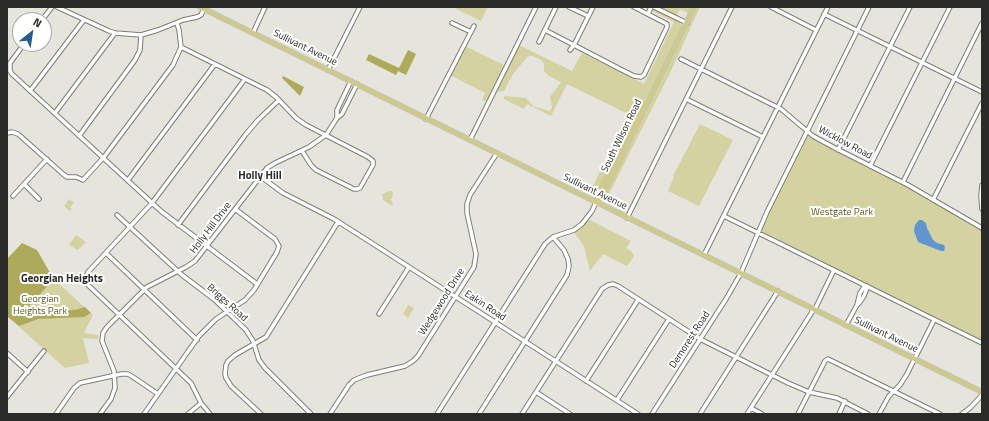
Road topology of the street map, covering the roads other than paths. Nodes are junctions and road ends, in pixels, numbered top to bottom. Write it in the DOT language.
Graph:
graph roads {
  1 [pos="58,7"];
  2 [pos="265,7"];
  3 [pos="360,7"];
  4 [pos="536,7"];
  5 [pos="556,7"];
  6 [pos="569,7"];
  7 [pos="593,7"];
  8 [pos="634,7"];
  9 [pos="651,7"];
  10 [pos="654,7"];
  11 [pos="694,7"];
  12 [pos="732,7"];
  13 [pos="770,7"];
  14 [pos="828,7"];
  15 [pos="869,7"];
  16 [pos="910,7"];
  17 [pos="950,7"];
  18 [pos="202,8"];
  19 [pos="779,9"];
  20 [pos="648,14"];
  21 [pos="824,14"];
  22 [pos="588,16"];
  23 [pos="84,20"];
  24 [pos="452,22"];
  25 [pos="177,23"];
  26 [pos="687,23"];
  27 [pos="982,23"];
  28 [pos="474,26"];
  29 [pos="545,30"];
  30 [pos="816,30"];
  31 [pos="858,30"];
  32 [pos="253,32"];
  33 [pos="471,32"];
  34 [pos="115,33"];
  35 [pos="141,34"];
  36 [pos="539,42"];
  37 [pos="574,45"];
  38 [pos="890,46"];
  39 [pos="181,47"];
  40 [pos="570,50"];
  41 [pos="18,52"];
  42 [pos="681,59"];
  43 [pos="922,62"];
  44 [pos="215,64"];
  45 [pos="701,69"];
  46 [pos="328,70"];
  47 [pos="955,78"];
  48 [pos="245,79"];
  49 [pos="351,81"];
  50 [pos="357,84"];
  51 [pos="30,91"];
  52 [pos="982,92"];
  53 [pos="279,100"];
  54 [pos="686,100"];
  55 [pos="982,103"];
  56 [pos="778,107"];
  57 [pos="55,113"];
  58 [pos="337,118"];
  59 [pos="426,119"];
  60 [pos="807,131"];
  61 [pos="7,133"];
  62 [pos="79,136"];
  63 [pos="325,136"];
  64 [pos="763,137"];
  65 [pos="470,140"];
  66 [pos="838,150"];
  67 [pos="302,151"];
  68 [pos="497,154"];
  69 [pos="103,158"];
  70 [pos="47,159"];
  71 [pos="870,166"];
  72 [pos="260,176"];
  73 [pos="128,180"];
  74 [pos="902,182"];
  75 [pos="24,184"];
  76 [pos="982,186"];
  77 [pos="13,196"];
  78 [pos="39,199"];
  79 [pos="934,200"];
  80 [pos="596,202"];
  81 [pos="152,203"];
  82 [pos="235,209"];
  83 [pos="982,209"];
  84 [pos="117,215"];
  85 [pos="724,216"];
  86 [pos="627,218"];
  87 [pos="338,222"];
  88 [pos="178,225"];
  89 [pos="130,227"];
  90 [pos="982,227"];
  91 [pos="758,232"];
  92 [pos="553,237"];
  93 [pos="207,247"];
  94 [pos="106,253"];
  95 [pos="704,256"];
  96 [pos="409,267"];
  97 [pos="834,270"];
  98 [pos="178,271"];
  99 [pos="741,273"];
  100 [pos="257,284"];
  101 [pos="867,286"];
  102 [pos="144,289"];
  103 [pos="778,291"];
  104 [pos="455,297"];
  105 [pos="638,300"];
  106 [pos="814,309"];
  107 [pos="227,312"];
  108 [pos="119,314"];
  109 [pos="379,314"];
  110 [pos="669,319"];
  111 [pos="934,320"];
  112 [pos="495,322"];
  113 [pos="846,325"];
  114 [pos="700,339"];
  115 [pos="197,340"];
  116 [pos="525,342"];
  117 [pos="982,343"];
  118 [pos="254,344"];
  119 [pos="44,351"];
  120 [pos="7,353"];
  121 [pos="736,357"];
  122 [pos="914,359"];
  123 [pos="556,361"];
  124 [pos="176,369"];
  125 [pos="28,372"];
  126 [pos="115,375"];
  127 [pos="772,375"];
  128 [pos="586,381"];
  129 [pos="894,390"];
  130 [pos="536,392"];
  131 [pos="809,392"];
  132 [pos="158,394"];
  133 [pos="982,394"];
  134 [pos="7,397"];
  135 [pos="617,400"];
  136 [pos="845,401"];
  137 [pos="201,403"];
  138 [pos="751,408"];
  139 [pos="568,413"];
  140 [pos="56,414"];
  141 [pos="100,414"];
  142 [pos="144,414"];
  143 [pos="188,414"];
  144 [pos="210,414"];
  145 [pos="261,414"];
  146 [pos="311,414"];
  147 [pos="330,414"];
  148 [pos="437,414"];
  149 [pos="479,414"];
  150 [pos="522,414"];
  151 [pos="638,414"];
  152 [pos="652,414"];
  153 [pos="700,414"];
  154 [pos="747,414"];
  155 [pos="762,414"];
  156 [pos="798,414"];
  157 [pos="839,414"];
  158 [pos="868,414"];
  159 [pos="879,414"];
  160 [pos="940,414"];
  161 [pos="962,414"];
  1 -- 23 [label="street"];
  2 -- 32 [label="street"];
  3 -- 46 [label="street"];
  4 -- 65 [label="street"];
  5 -- 29 [label="street"];
  6 -- 22 [label="street"];
  7 -- 22 [label="street"];
  8 -- 20 [label="street"];
  9 -- 20 [label="street"];
  10 -- 26 [label="street"];
  11 -- 26 [label="main road, South Wilson Road"];
  12 -- 45 [label="street"];
  13 -- 19 [label="street"];
  14 -- 21 [label="street"];
  15 -- 31 [label="street, Demorest Road"];
  16 -- 38 [label="street"];
  17 -- 43 [label="street"];
  18 -- 25 [label="street"];
  18 -- 32 [label="main road, Sullivant Avenue"];
  19 -- 30 [label="street"];
  20 -- 37 [label="street"];
  21 -- 30 [label="street"];
  21 -- 31 [label="street"];
  22 -- 37 [label="street"];
  23 -- 34 [label="street"];
  23 -- 51 [label="street"];
  24 -- 33 [label="street"];
  25 -- 35 [label="street"];
  25 -- 39 [label="street"];
  26 -- 80 [label="main road, South Wilson Road"];
  27 -- 47 [label="street"];
  28 -- 33 [label="street"];
  29 -- 36 [label="street"];
  29 -- 37 [label="street"];
  30 -- 56 [label="street"];
  31 -- 38 [label="street"];
  31 -- 60 [label="street, Demorest Road"];
  32 -- 46 [label="main road, Sullivant Avenue"];
  33 -- 59 [label="street"];
  34 -- 35 [label="street"];
  34 -- 57 [label="street"];
  35 -- 62 [label="street"];
  37 -- 40 [label="street"];
  38 -- 43 [label="street"];
  38 -- 66 [label="street"];
  39 -- 44 [label="street"];
  39 -- 69 [label="street"];
  41 -- 51 [label="street"];
  42 -- 45 [label="street, Wicklow Road"];
  43 -- 47 [label="street"];
  43 -- 71 [label="street"];
  44 -- 48 [label="street"];
  44 -- 73 [label="street"];
  45 -- 54 [label="street"];
  45 -- 56 [label="street, Wicklow Road"];
  46 -- 49 [label="main road, Sullivant Avenue"];
  47 -- 52 [label="street"];
  47 -- 74 [label="street"];
  48 -- 53 [label="street"];
  48 -- 81 [label="street"];
  49 -- 50 [label="main road, Sullivant Avenue"];
  49 -- 58 [label="street, Holly Hill Drive"];
  50 -- 58 [label="street, Holly Hill Drive"];
  50 -- 59 [label="main road, Sullivant Avenue"];
  51 -- 57 [label="street"];
  53 -- 63 [label="street"];
  53 -- 88 [label="street"];
  54 -- 64 [label="street"];
  54 -- 86 [label="street"];
  55 -- 79 [label="street"];
  56 -- 60 [label="street, Wicklow Road"];
  56 -- 64 [label="street"];
  57 -- 62 [label="street"];
  58 -- 63 [label="street, Holly Hill Drive"];
  59 -- 65 [label="main road, Sullivant Avenue"];
  60 -- 66 [label="street, Wicklow Road"];
  60 -- 91 [label="street, Demorest Road"];
  61 -- 70 [label="street"];
  62 -- 69 [label="street"];
  63 -- 67 [label="street, Holly Hill Drive"];
  63 -- 67 [label="street"];
  64 -- 85 [label="street"];
  65 -- 68 [label="main road, Sullivant Avenue"];
  66 -- 71 [label="street, Wicklow Road"];
  67 -- 72 [label="street, Holly Hill Drive"];
  68 -- 80 [label="main road, Sullivant Avenue"];
  68 -- 104 [label="street, Wedgewood Drive"];
  69 -- 70 [label="street"];
  69 -- 73 [label="street"];
  70 -- 75 [label="street"];
  71 -- 74 [label="street, Wicklow Road"];
  72 -- 82 [label="street, Holly Hill Drive"];
  72 -- 87 [label="street, Eakin Road"];
  73 -- 81 [label="street"];
  74 -- 79 [label="street, Wicklow Road"];
  75 -- 77 [label="street"];
  75 -- 78 [label="street"];
  76 -- 83 [label="street"];
  79 -- 90 [label="street, Wicklow Road"];
  80 -- 86 [label="main road, Sullivant Avenue"];
  80 -- 92 [label="street"];
  81 -- 88 [label="street"];
  81 -- 89 [label="street"];
  82 -- 93 [label="street, Holly Hill Drive"];
  82 -- 100 [label="street"];
  84 -- 89 [label="street, Briggs Road"];
  85 -- 91 [label="street"];
  85 -- 95 [label="street"];
  86 -- 95 [label="main road, Sullivant Avenue"];
  87 -- 96 [label="street, Eakin Road"];
  87 -- 118 [label="street"];
  88 -- 93 [label="street"];
  89 -- 94 [label="street"];
  89 -- 98 [label="street, Briggs Road"];
  91 -- 97 [label="street"];
  91 -- 99 [label="street, Demorest Road"];
  92 -- 112 [label="street"];
  92 -- 116 [label="street"];
  93 -- 98 [label="street, Holly Hill Drive"];
  93 -- 100 [label="street"];
  94 -- 102 [label="street"];
  94 -- 108 [label="street"];
  95 -- 99 [label="main road, Sullivant Avenue"];
  96 -- 104 [label="street, Eakin Road"];
  96 -- 109 [label="street"];
  97 -- 101 [label="street"];
  97 -- 106 [label="street"];
  98 -- 102 [label="street, Holly Hill Drive"];
  98 -- 107 [label="street, Briggs Road"];
  99 -- 103 [label="main road, Sullivant Avenue"];
  99 -- 114 [label="street, Demorest Road"];
  100 -- 107 [label="street"];
  101 -- 111 [label="street"];
  101 -- 113 [label="street"];
  102 -- 108 [label="street, Holly Hill Drive"];
  102 -- 115 [label="street"];
  103 -- 106 [label="main road, Sullivant Avenue"];
  103 -- 121 [label="street"];
  104 -- 112 [label="street, Eakin Road"];
  104 -- 147 [label="street, Wedgewood Drive"];
  105 -- 110 [label="street"];
  105 -- 123 [label="street"];
  105 -- 128 [label="street"];
  106 -- 113 [label="main road, Sullivant Avenue"];
  106 -- 127 [label="street"];
  107 -- 115 [label="street"];
  107 -- 118 [label="street, Briggs Road"];
  108 -- 124 [label="street"];
  108 -- 126 [label="street, Holly Hill Drive"];
  110 -- 114 [label="street"];
  110 -- 135 [label="street"];
  111 -- 117 [label="street"];
  111 -- 122 [label="street"];
  112 -- 116 [label="street, Eakin Road"];
  112 -- 148 [label="street"];
  113 -- 122 [label="main road, Sullivant Avenue"];
  114 -- 121 [label="street"];
  114 -- 152 [label="street, Demorest Road"];
  115 -- 124 [label="street"];
  116 -- 123 [label="street, Eakin Road"];
  116 -- 149 [label="street"];
  118 -- 145 [label="street"];
  118 -- 146 [label="street, Briggs Road"];
  119 -- 125 [label="street"];
  120 -- 125 [label="street"];
  121 -- 127 [label="street"];
  121 -- 153 [label="street"];
  122 -- 129 [label="street"];
  122 -- 133 [label="main road, Sullivant Avenue"];
  123 -- 128 [label="street, Eakin Road"];
  123 -- 130 [label="street"];
  124 -- 132 [label="street"];
  124 -- 137 [label="street"];
  125 -- 134 [label="street"];
  126 -- 132 [label="street"];
  126 -- 140 [label="street"];
  126 -- 141 [label="street, Holly Hill Drive"];
  127 -- 131 [label="street"];
  127 -- 138 [label="street"];
  128 -- 135 [label="street, Eakin Road"];
  129 -- 131 [label="street"];
  129 -- 159 [label="street"];
  129 -- 160 [label="street"];
  130 -- 139 [label="street"];
  130 -- 150 [label="street"];
  131 -- 136 [label="street"];
  131 -- 156 [label="street"];
  132 -- 142 [label="street"];
  133 -- 161 [label="street"];
  135 -- 151 [label="street, Eakin Road"];
  136 -- 157 [label="street"];
  136 -- 158 [label="street"];
  137 -- 143 [label="street"];
  137 -- 144 [label="street"];
  138 -- 154 [label="street"];
  138 -- 155 [label="street"];
}
